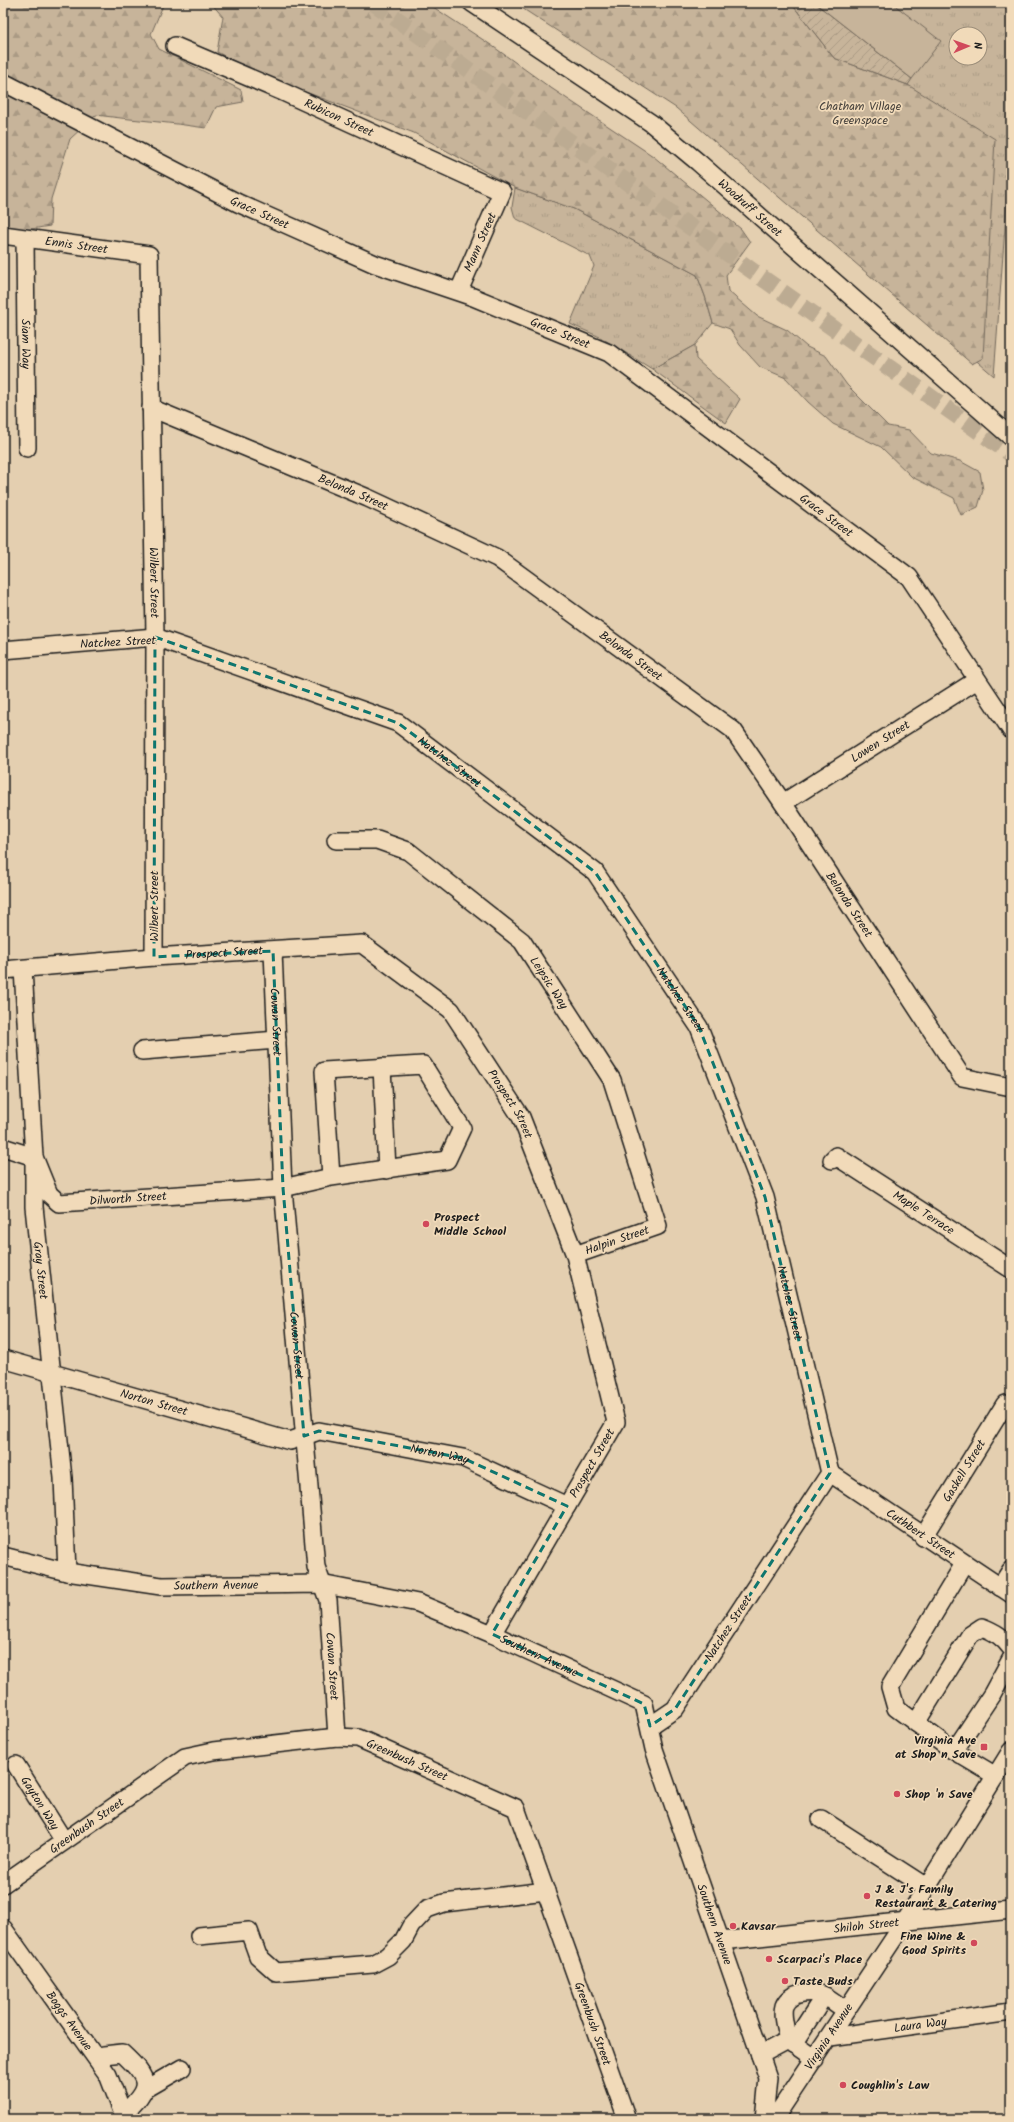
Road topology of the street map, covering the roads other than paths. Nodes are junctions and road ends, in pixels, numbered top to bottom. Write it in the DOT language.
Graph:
graph roads {
  1 [pos="472,3"];
  2 [pos="175,46"];
  3 [pos="3,82"];
  4 [pos="502,192"];
  5 [pos="3,235"];
  6 [pos="25,239"];
  7 [pos="149,255"];
  8 [pos="458,291"];
  9 [pos="151,408"];
  10 [pos="1011,437"];
  11 [pos="27,448"];
  12 [pos="155,637"];
  13 [pos="3,650"];
  14 [pos="977,680"];
  15 [pos="1011,730"];
  16 [pos="783,802"];
  17 [pos="336,840"];
  18 [pos="272,951"];
  19 [pos="154,957"];
  20 [pos="23,969"];
  21 [pos="3,970"];
  22 [pos="276,1040"];
  23 [pos="142,1051"];
  24 [pos="382,1068"];
  25 [pos="1011,1087"];
  26 [pos="3,1147"];
  27 [pos="34,1157"];
  28 [pos="834,1158"];
  29 [pos="387,1170"];
  30 [pos="331,1177"];
  31 [pos="283,1188"];
  32 [pos="658,1226"];
  33 [pos="575,1254"];
  34 [pos="1011,1269"];
  35 [pos="3,1359"];
  36 [pos="51,1374"];
  37 [pos="1008,1406"];
  38 [pos="304,1436"];
  39 [pos="830,1473"];
  40 [pos="568,1506"];
  41 [pos="923,1537"];
  42 [pos="3,1556"];
  43 [pos="964,1564"];
  44 [pos="1011,1570"];
  45 [pos="67,1572"];
  46 [pos="321,1584"];
  47 [pos="1005,1591"];
  48 [pos="492,1634"];
  49 [pos="1011,1648"];
  50 [pos="1011,1658"];
  51 [pos="916,1723"];
  52 [pos="650,1726"];
  53 [pos="337,1737"];
  54 [pos="954,1751"];
  55 [pos="1011,1751"];
  56 [pos="16,1765"];
  57 [pos="996,1776"];
  58 [pos="821,1819"];
  59 [pos="64,1841"];
  60 [pos="3,1884"];
  61 [pos="926,1887"];
  62 [pos="546,1891"];
  63 [pos="1011,1910"];
  64 [pos="906,1920"];
  65 [pos="3,1928"];
  66 [pos="199,1936"];
  67 [pos="721,1940"];
  68 [pos="824,1996"];
  69 [pos="846,2010"];
  70 [pos="1011,2012"];
  71 [pos="830,2037"];
  72 [pos="790,2042"];
  73 [pos="760,2055"];
  74 [pos="95,2056"];
  75 [pos="815,2059"];
  76 [pos="182,2068"];
  77 [pos="144,2090"];
  78 [pos="124,2116"];
  79 [pos="628,2119"];
  80 [pos="764,2119"];
  81 [pos="774,2119"];
  1 -- 10 [label="street, Woodruff Street"];
  2 -- 4 [label="street, Rubicon Street"];
  3 -- 8 [label="street, Grace Street"];
  4 -- 8 [label="street, Mann Street"];
  5 -- 6 [label="street, Ennis Street"];
  6 -- 7 [label="street, Ennis Street"];
  6 -- 11 [label="street, Siam Way"];
  7 -- 9 [label="street, Wilbert Street"];
  8 -- 14 [label="street, Grace Street"];
  9 -- 12 [label="street, Wilbert Street"];
  9 -- 16 [label="street, Belonda Street"];
  12 -- 13 [label="street, Natchez Street"];
  12 -- 19 [label="street, Wilbert Street"];
  12 -- 39 [label="street, Natchez Street"];
  14 -- 15 [label="street, Grace Street"];
  14 -- 16 [label="street, Lowen Street"];
  16 -- 25 [label="street, Belonda Street"];
  17 -- 32 [label="street, Leipsic Way"];
  18 -- 19 [label="street, Prospect Street"];
  18 -- 22 [label="street, Cowan Street"];
  18 -- 33 [label="street, Prospect Street"];
  19 -- 20 [label="street, Prospect Street"];
  20 -- 21 [label="street, Prospect Street"];
  20 -- 27 [label="street, Gray Street"];
  22 -- 23 [label="street"];
  22 -- 31 [label="street, Cowan Street"];
  24 -- 29 [label="street"];
  24 -- 29 [label="street, Dilworth Street"];
  24 -- 30 [label="street"];
  26 -- 27 [label="street"];
  27 -- 31 [label="street, Dilworth Street"];
  27 -- 36 [label="street, Gray Street"];
  28 -- 34 [label="street, Maple Terrace"];
  29 -- 30 [label="street, Dilworth Street"];
  30 -- 31 [label="street, Dilworth Street"];
  31 -- 38 [label="street, Cowan Street"];
  32 -- 33 [label="street, Halpin Street"];
  33 -- 40 [label="street, Prospect Street"];
  35 -- 36 [label="street, Norton Street"];
  36 -- 38 [label="street, Norton Street"];
  36 -- 45 [label="street, Gray Street"];
  37 -- 41 [label="street, Gaskell Street"];
  38 -- 40 [label="street, Norton Way"];
  38 -- 46 [label="street, Cowan Street"];
  39 -- 41 [label="street, Cuthbert Street"];
  39 -- 52 [label="street, Natchez Street"];
  40 -- 48 [label="street, Prospect Street"];
  41 -- 43 [label="street, Cuthbert Street"];
  42 -- 45 [label="street, Southern Avenue"];
  43 -- 47 [label="street, Cuthbert Street"];
  43 -- 51 [label="street"];
  44 -- 47 [label="street"];
  45 -- 46 [label="street, Southern Avenue"];
  46 -- 48 [label="street, Southern Avenue"];
  46 -- 53 [label="street, Cowan Street"];
  48 -- 52 [label="street, Southern Avenue"];
  49 -- 51 [label="street"];
  50 -- 54 [label="street"];
  51 -- 54 [label="street"];
  52 -- 67 [label="street, Southern Avenue"];
  53 -- 59 [label="street, Greenbush Street"];
  53 -- 62 [label="street, Greenbush Street"];
  54 -- 57 [label="street"];
  55 -- 57 [label="street, Virginia Avenue"];
  56 -- 59 [label="street, Gayton Way"];
  57 -- 61 [label="street, Virginia Avenue"];
  58 -- 61 [label="street"];
  59 -- 60 [label="street, Greenbush Street"];
  61 -- 64 [label="street, Virginia Avenue"];
  62 -- 66 [label="street"];
  62 -- 79 [label="street, Greenbush Street"];
  63 -- 64 [label="street, Shiloh Street"];
  64 -- 67 [label="street, Shiloh Street"];
  64 -- 69 [label="street, Virginia Avenue"];
  65 -- 74 [label="street, Boggs Avenue"];
  67 -- 73 [label="street, Southern Avenue"];
  68 -- 69 [label="street"];
  68 -- 72 [label="street"];
  68 -- 72 [label="street"];
  69 -- 71 [label="street, Virginia Avenue"];
  70 -- 71 [label="street, Laura Way"];
  71 -- 75 [label="street, Virginia Avenue"];
  72 -- 73 [label="street"];
  72 -- 75 [label="street"];
  73 -- 80 [label="street, Southern Avenue"];
  74 -- 77 [label="street"];
  74 -- 78 [label="street, Boggs Avenue"];
  75 -- 81 [label="street, Virginia Avenue"];
  76 -- 77 [label="street"];
  77 -- 78 [label="street"];
}
